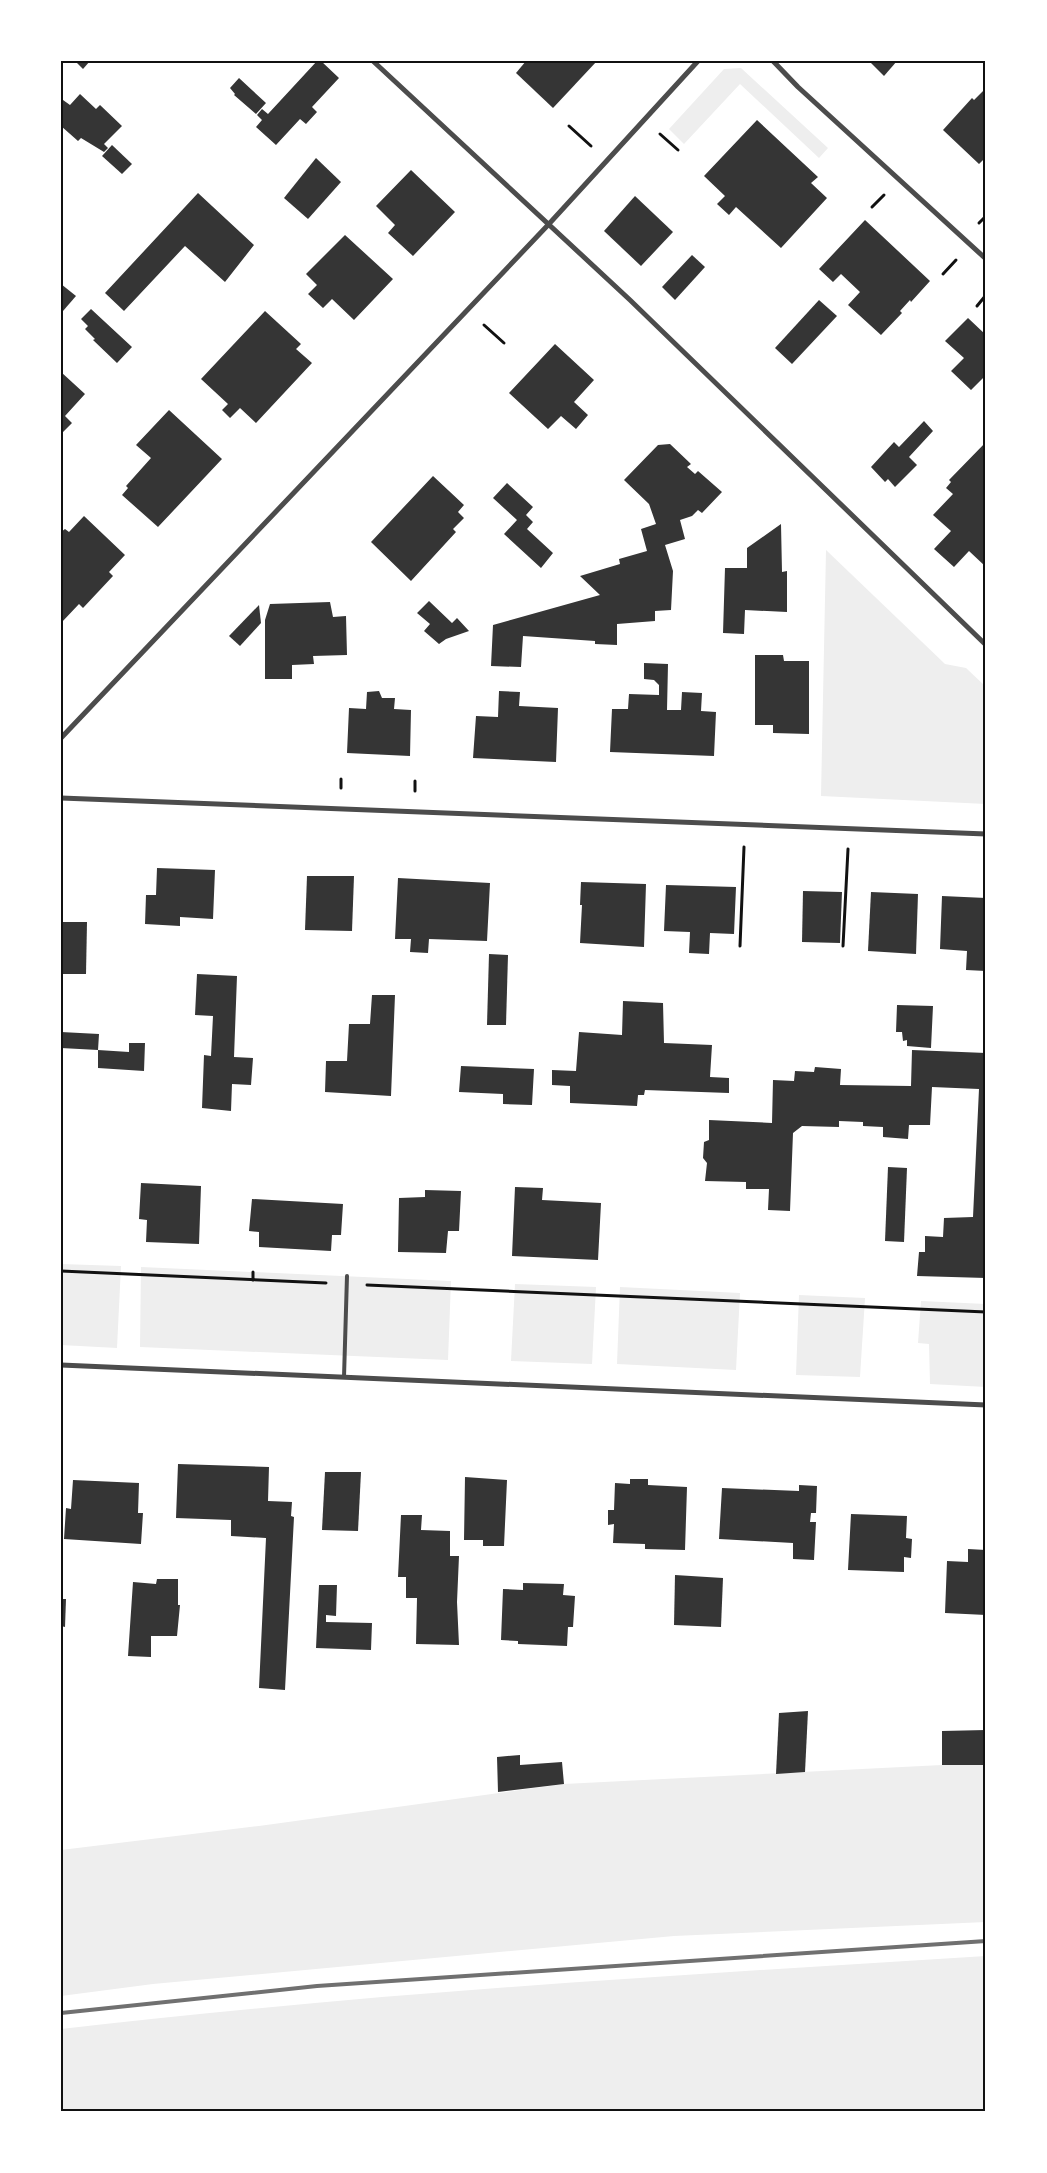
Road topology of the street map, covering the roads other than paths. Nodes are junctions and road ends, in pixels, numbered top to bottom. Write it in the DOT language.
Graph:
graph roads {
  1 [pos="373,61"];
  2 [pos="698,61"];
  3 [pos="773,61"];
  4 [pos="548,225"];
  5 [pos="986,259"];
  6 [pos="986,645"];
  7 [pos="61,738"];
  8 [pos="61,798"];
  9 [pos="986,834"];
  10 [pos="347,1276"];
  11 [pos="61,1365"];
  12 [pos="344,1377"];
  13 [pos="986,1405"];
  1 -- 4 [label="street"];
  2 -- 4 [label="street"];
  3 -- 5 [label="street"];
  4 -- 6 [label="street"];
  4 -- 7 [label="street"];
  8 -- 9 [label="street"];
  10 -- 12 [label="lane"];
  11 -- 12 [label="street"];
  12 -- 13 [label="street"];
}
